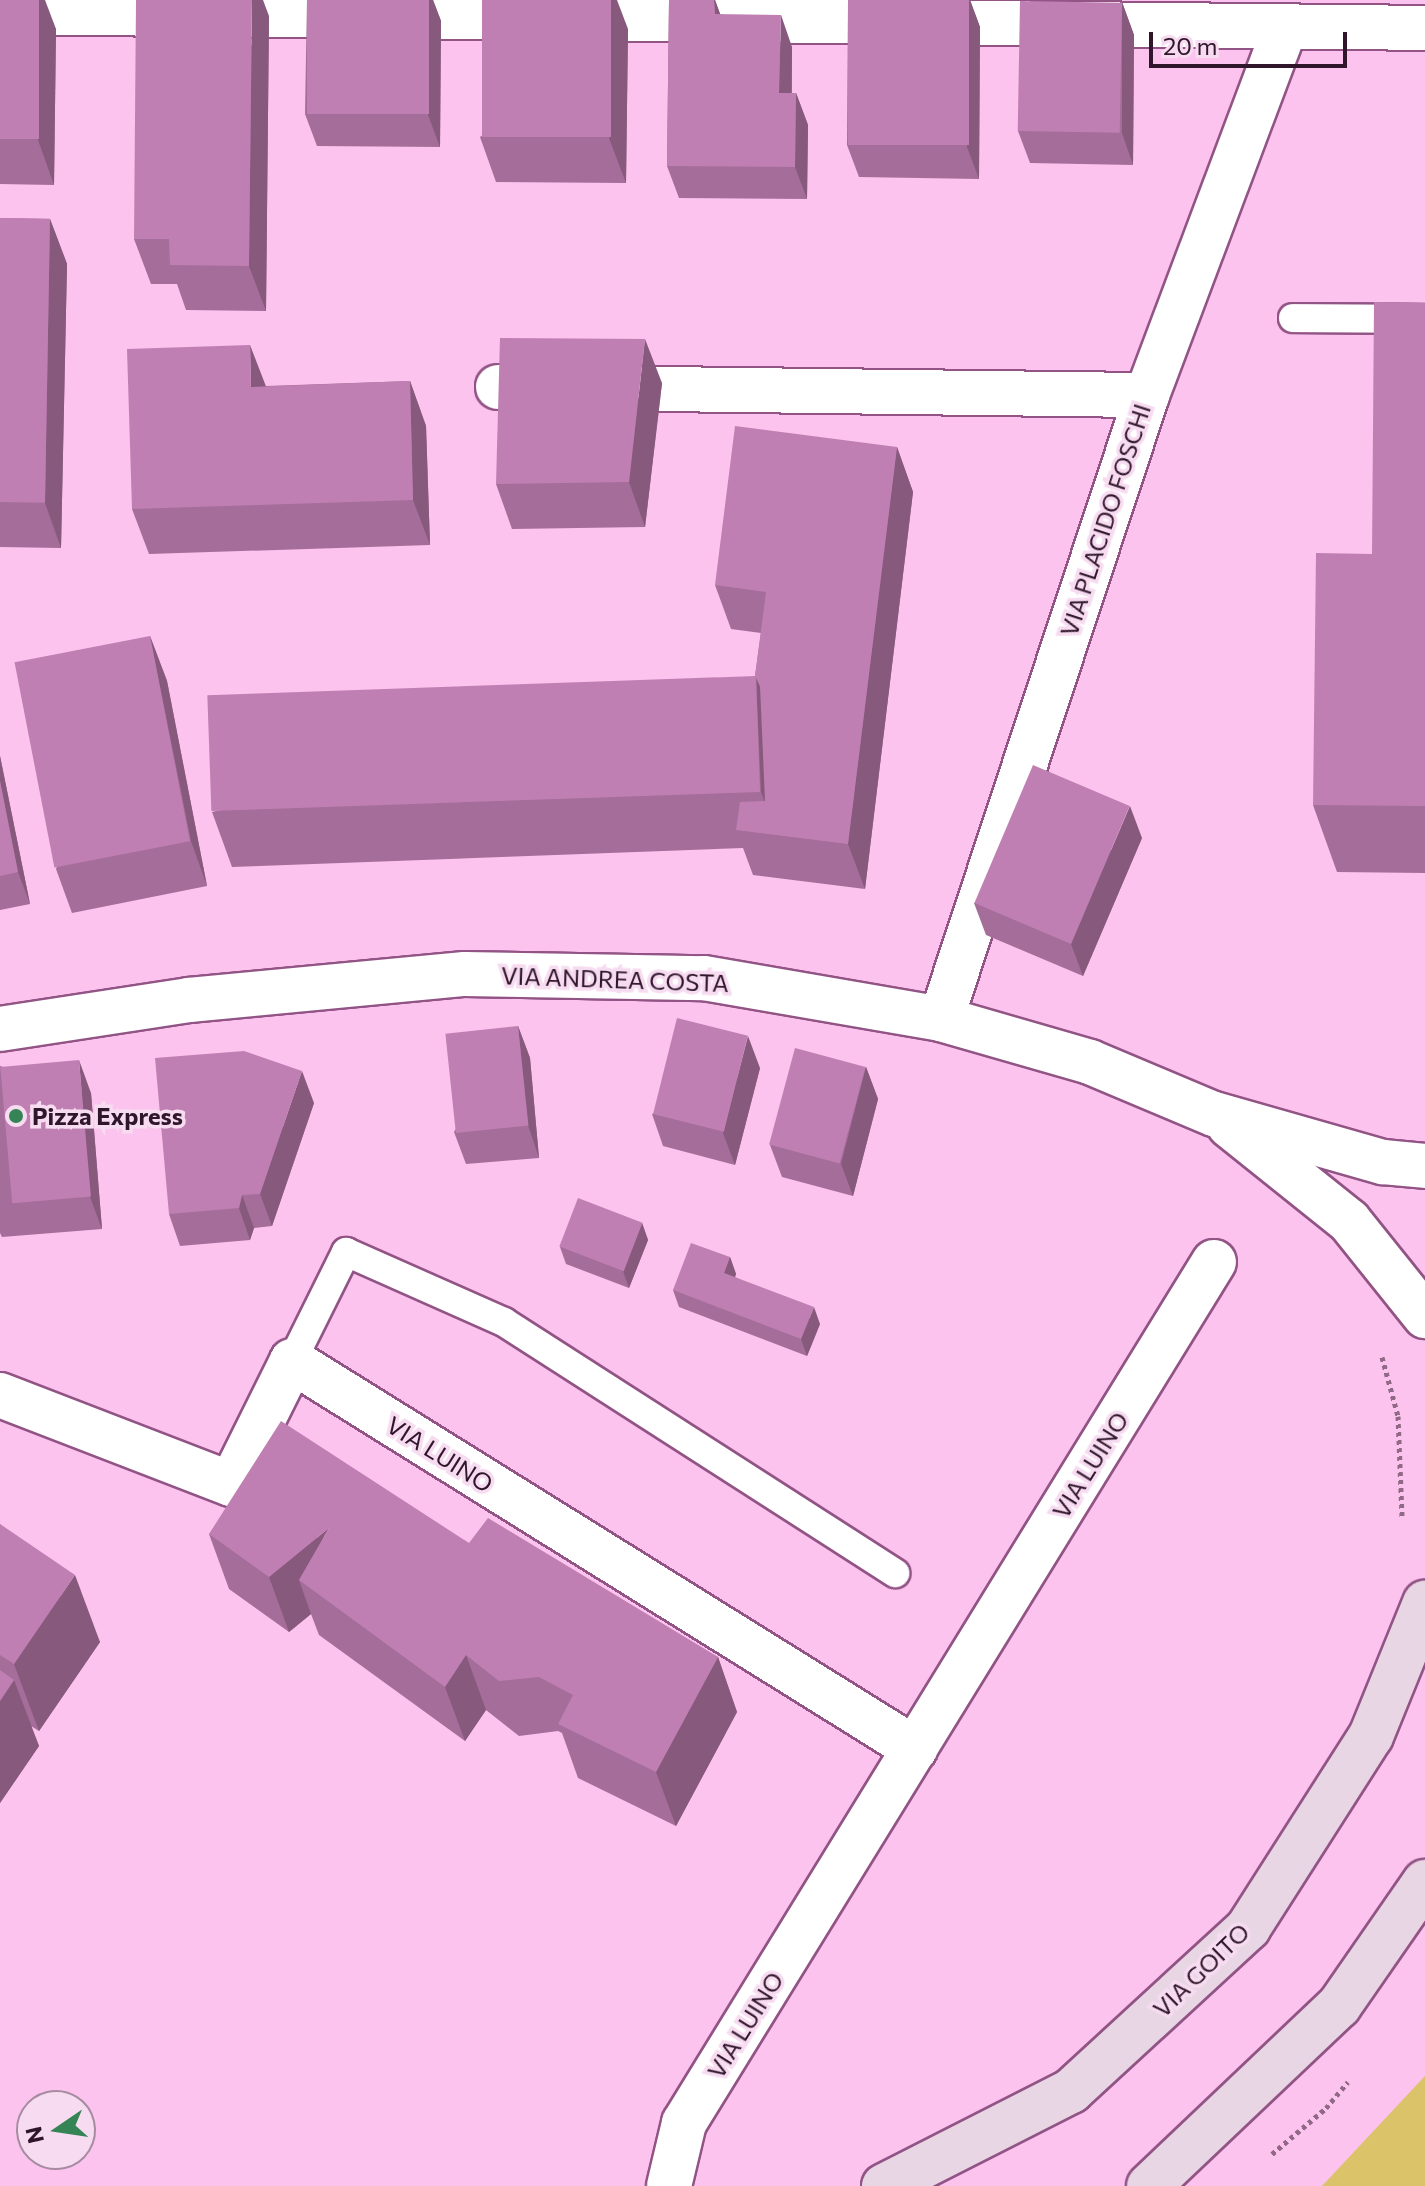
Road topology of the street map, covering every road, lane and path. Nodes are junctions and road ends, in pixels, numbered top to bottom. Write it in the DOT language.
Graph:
graph roads {
  1 [pos="166,7"];
  2 [pos="703,10"];
  3 [pos="0,12"];
  4 [pos="1285,27"];
  5 [pos="1425,28"];
  6 [pos="1293,318"];
  7 [pos="1425,319"];
  8 [pos="498,387"];
  9 [pos="1147,395"];
  10 [pos="941,1019"];
  11 [pos="0,1029"];
  12 [pos="1214,1114"];
  13 [pos="1425,1166"];
  14 [pos="1214,1262"];
  15 [pos="1425,1316"];
  16 [pos="1376,1346"];
  17 [pos="292,1361"];
  18 [pos="0,1395"];
  19 [pos="1402,1517"];
  20 [pos="895,1573"];
  21 [pos="1425,1603"];
  22 [pos="915,1749"];
  23 [pos="1425,1882"];
  24 [pos="669,2186"];
  25 [pos="884,2186"];
  26 [pos="1149,2186"];
  1 -- 2 [label="street"];
  1 -- 3 [label="street"];
  2 -- 4 [label="street"];
  4 -- 5 [label="street"];
  4 -- 9 [label="street, VIA PLACIDO FOSCHI"];
  6 -- 7 [label="lane"];
  8 -- 9 [label="street"];
  9 -- 10 [label="street, VIA PLACIDO FOSCHI"];
  10 -- 11 [label="street, VIA ANDREA COSTA"];
  10 -- 12 [label="street, VIA ANDREA COSTA"];
  12 -- 13 [label="street, VIA ANDREA COSTA"];
  12 -- 15 [label="street, VIA ANDREA COSTA"];
  14 -- 22 [label="street, VIA LUINO"];
  16 -- 19 [label="path"];
  17 -- 18 [label="street"];
  17 -- 20 [label="lane"];
  17 -- 22 [label="street, VIA LUINO"];
  21 -- 25 [label="street, VIA GOITO"];
  22 -- 24 [label="street, VIA LUINO"];
  23 -- 26 [label="street"];
}
